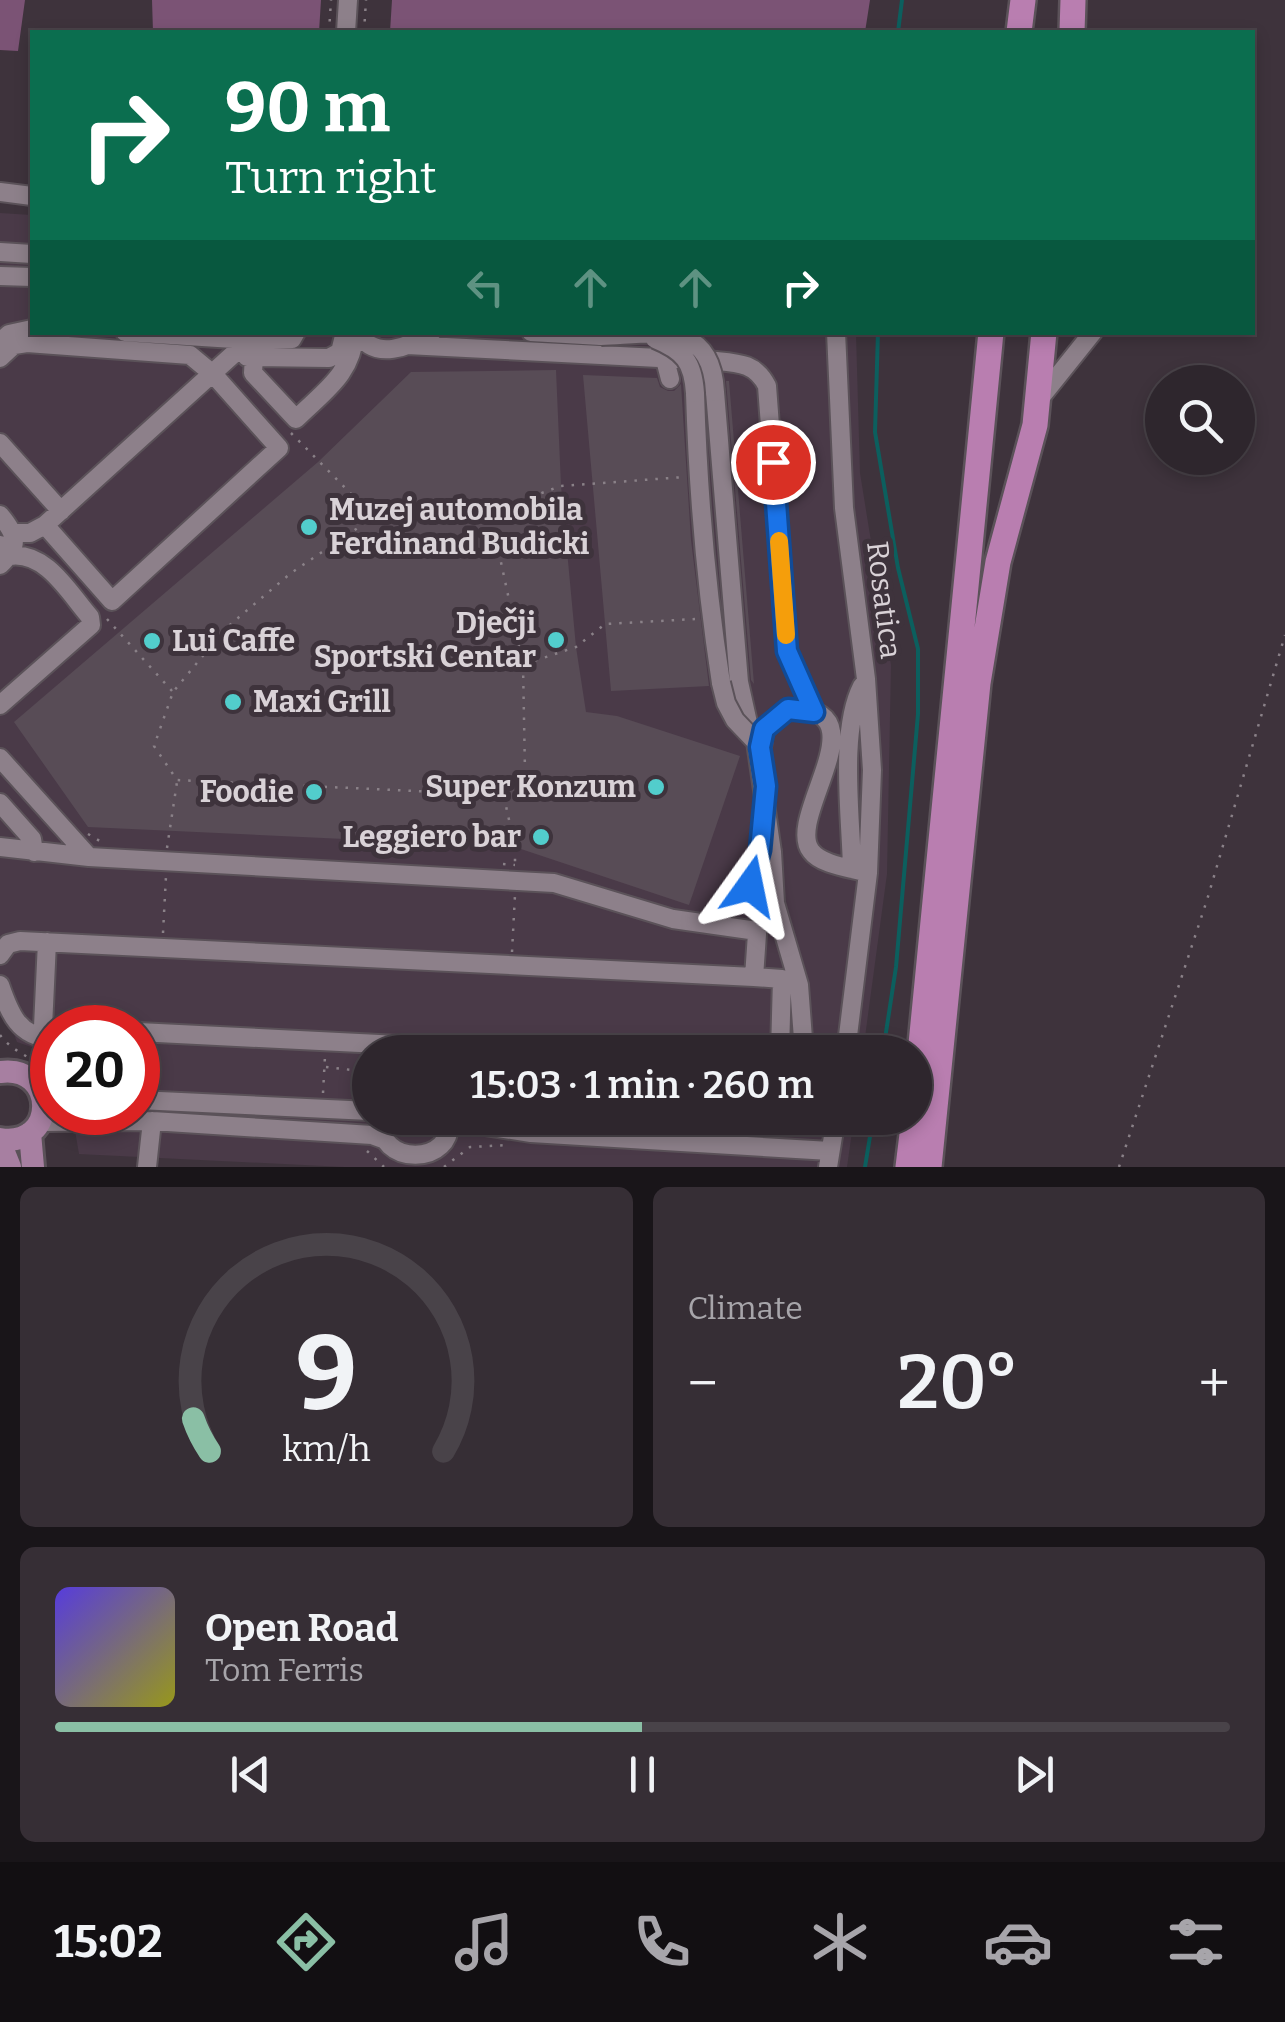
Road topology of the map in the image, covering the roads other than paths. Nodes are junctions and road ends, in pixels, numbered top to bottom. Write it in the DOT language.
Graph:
graph roads {
  1 [pos="348,0"];
  2 [pos="1022,0"];
  3 [pos="1073,0"];
  4 [pos="346,30"];
  5 [pos="1020,30"];
  6 [pos="1072,30"];
  7 [pos="0,192"];
  8 [pos="30,196"];
  9 [pos="0,252"];
  10 [pos="30,254"];
  11 [pos="0,276"];
  12 [pos="30,277"];
  13 [pos="30,329"];
  14 [pos="155,335"];
  15 [pos="294,335"];
  16 [pos="344,335"];
  17 [pos="356,335"];
  18 [pos="358,335"];
  19 [pos="426,335"];
  20 [pos="584,335"];
  21 [pos="626,335"];
  22 [pos="652,335"];
  23 [pos="654,335"];
  24 [pos="662,335"];
  25 [pos="836,335"];
  26 [pos="992,335"];
  27 [pos="1044,335"];
  28 [pos="1091,335"];
  29 [pos="0,342"];
  30 [pos="256,345"];
  31 [pos="406,346"];
  32 [pos="0,358"];
  33 [pos="664,358"];
  34 [pos="221,369"];
  35 [pos="670,379"];
  36 [pos="1037,403"];
  37 [pos="0,444"];
  38 [pos="61,511"];
  39 [pos="0,515"];
  40 [pos="46,525"];
  41 [pos="6,550"];
  42 [pos="730,682"];
  43 [pos="0,704"];
  44 [pos="814,712"];
  45 [pos="0,758"];
  46 [pos="0,802"];
  47 [pos="0,847"];
  48 [pos="34,852"];
  49 [pos="89,857"];
  50 [pos="860,870"];
  51 [pos="750,886"];
  52 [pos="0,929"];
  53 [pos="20,941"];
  54 [pos="48,942"];
  55 [pos="0,955"];
  56 [pos="754,978"];
  57 [pos="790,982"];
  58 [pos="0,985"];
  59 [pos="51,1005"];
  60 [pos="30,1032"];
  61 [pos="160,1033"];
  62 [pos="782,1035"];
  63 [pos="801,1035"];
  64 [pos="847,1035"];
  65 [pos="922,1035"];
  66 [pos="352,1043"];
  67 [pos="160,1044"];
  68 [pos="352,1055"];
  69 [pos="3,1068"];
  70 [pos="30,1078"];
  71 [pos="160,1101"];
  72 [pos="352,1110"];
  73 [pos="160,1123"];
  74 [pos="30,1131"];
  75 [pos="35,1135"];
  76 [pos="151,1135"];
  77 [pos="383,1135"];
  78 [pos="447,1135"];
  79 [pos="494,1135"];
  80 [pos="554,1135"];
  81 [pos="912,1135"];
  82 [pos="383,1139"];
  83 [pos="0,1141"];
  84 [pos="446,1143"];
  85 [pos="829,1159"];
  86 [pos="395,1164"];
  87 [pos="431,1164"];
  88 [pos="10,1167"];
  89 [pos="33,1167"];
  90 [pos="147,1167"];
  91 [pos="908,1167"];
  92 [pos="929,1167"];
  1 -- 4 [label="street"];
  2 -- 5 [label="highway"];
  3 -- 6 [label="highway"];
  7 -- 8 [label="street"];
  9 -- 10 [label="street"];
  11 -- 12 [label="street"];
  13 -- 29 [label="street"];
  14 -- 30 [label="street"];
  15 -- 30 [label="street"];
  16 -- 30 [label="street"];
  17 -- 30 [label="street"];
  18 -- 31 [label="street"];
  19 -- 31 [label="street"];
  20 -- 21 [label="street, bridge"];
  22 -- 33 [label="street"];
  23 -- 42 [label="street, bridge"];
  24 -- 42 [label="street, bridge"];
  25 -- 50 [label="street, Rosatica"];
  26 -- 65 [label="highway"];
  27 -- 36 [label="highway"];
  28 -- 36 [label="street"];
  30 -- 34 [label="street"];
  31 -- 33 [label="street"];
  32 -- 34 [label="street"];
  33 -- 35 [label="street"];
  33 -- 44 [label="street"];
  34 -- 38 [label="street"];
  34 -- 40 [label="street"];
  36 -- 92 [label="highway"];
  37 -- 38 [label="street"];
  38 -- 40 [label="street"];
  39 -- 41 [label="street"];
  40 -- 41 [label="street"];
  41 -- 43 [label="street"];
  42 -- 57 [label="street, bridge"];
  44 -- 50 [label="street"];
  44 -- 51 [label="street"];
  45 -- 49 [label="street"];
  46 -- 48 [label="street"];
  47 -- 48 [label="street"];
  48 -- 49 [label="street"];
  49 -- 56 [label="street"];
  50 -- 64 [label="street, Rosatica"];
  52 -- 53 [label="street"];
  53 -- 54 [label="street"];
  53 -- 55 [label="street"];
  54 -- 56 [label="street"];
  54 -- 59 [label="street"];
  56 -- 57 [label="street"];
  57 -- 62 [label="street"];
  57 -- 63 [label="street"];
  58 -- 60 [label="street"];
  61 -- 66 [label="street"];
  67 -- 68 [label="street"];
  69 -- 70 [label="main road"];
  71 -- 72 [label="street"];
  73 -- 82 [label="street"];
  74 -- 83 [label="main road"];
  75 -- 89 [label="main road"];
  76 -- 90 [label="street"];
  77 -- 82 [label="street"];
  78 -- 84 [label="street"];
  79 -- 84 [label="street"];
  80 -- 85 [label="street"];
  81 -- 91 [label="highway"];
  82 -- 86 [label="street"];
  83 -- 88 [label="main road"];
  84 -- 87 [label="street"];
  86 -- 87 [label="street"];
}
